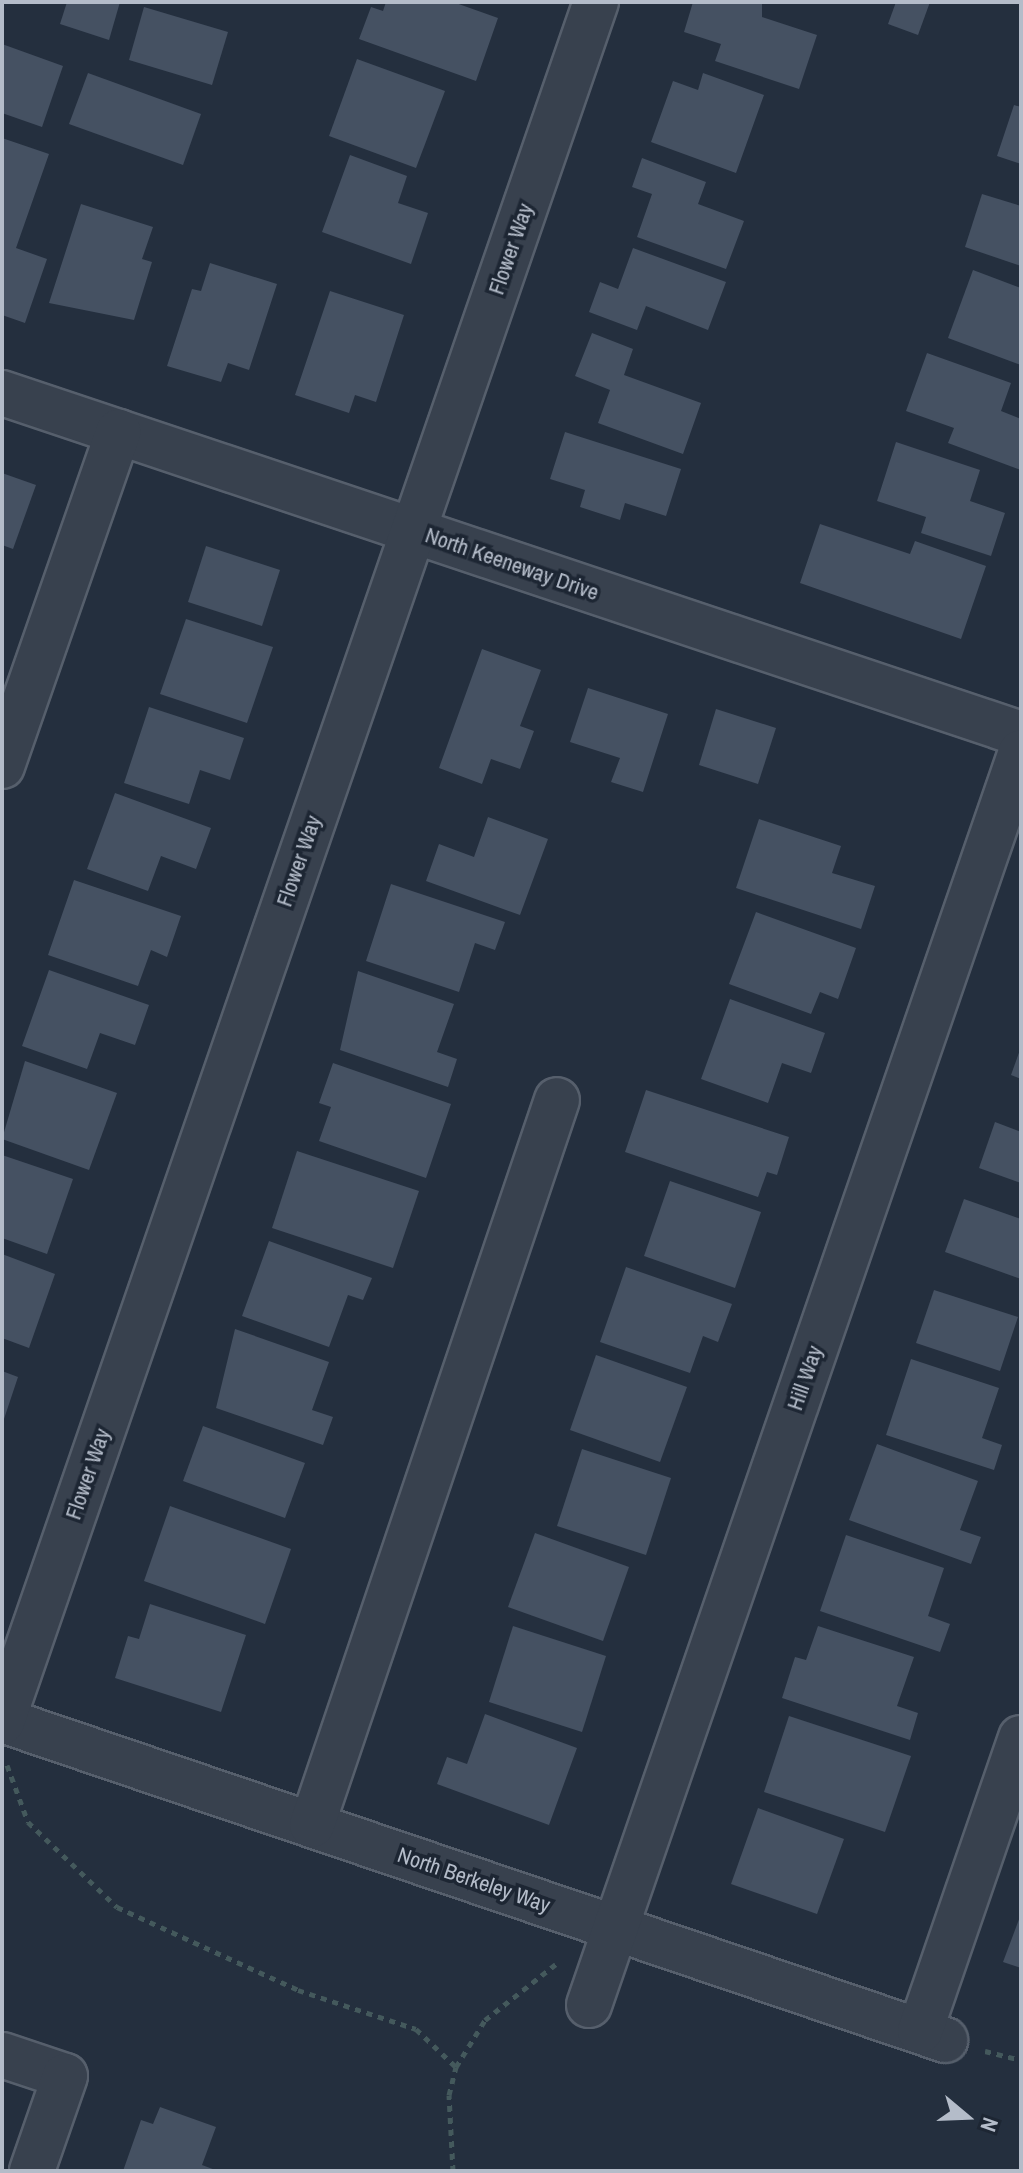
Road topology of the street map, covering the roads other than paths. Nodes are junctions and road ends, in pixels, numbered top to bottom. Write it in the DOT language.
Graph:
graph roads {
  1 [pos="596,2"];
  2 [pos="2,393"];
  3 [pos="118,432"];
  4 [pos="413,530"];
  5 [pos="1021,734"];
  6 [pos="1021,752"];
  7 [pos="2,766"];
  8 [pos="557,1100"];
  9 [pos="2,1721"];
  10 [pos="1021,1738"];
  11 [pos="312,1825"];
  12 [pos="615,1928"];
  13 [pos="589,2005"];
  14 [pos="2,2055"];
  15 [pos="32,2171"];
  1 -- 4 [label="street, Flower Way"];
  2 -- 3 [label="street, North Keeneway Drive"];
  3 -- 4 [label="street, North Keeneway Drive"];
  3 -- 7 [label="street"];
  4 -- 5 [label="street, North Keeneway Drive"];
  4 -- 9 [label="street, Flower Way"];
  6 -- 12 [label="street, Hill Way"];
  8 -- 11 [label="street"];
  9 -- 11 [label="street, North Berkeley Way"];
  10 -- 12 [label="street, North Berkeley Way"];
  11 -- 12 [label="street, North Berkeley Way"];
  12 -- 13 [label="street, Hill Way"];
  14 -- 15 [label="street"];
}
